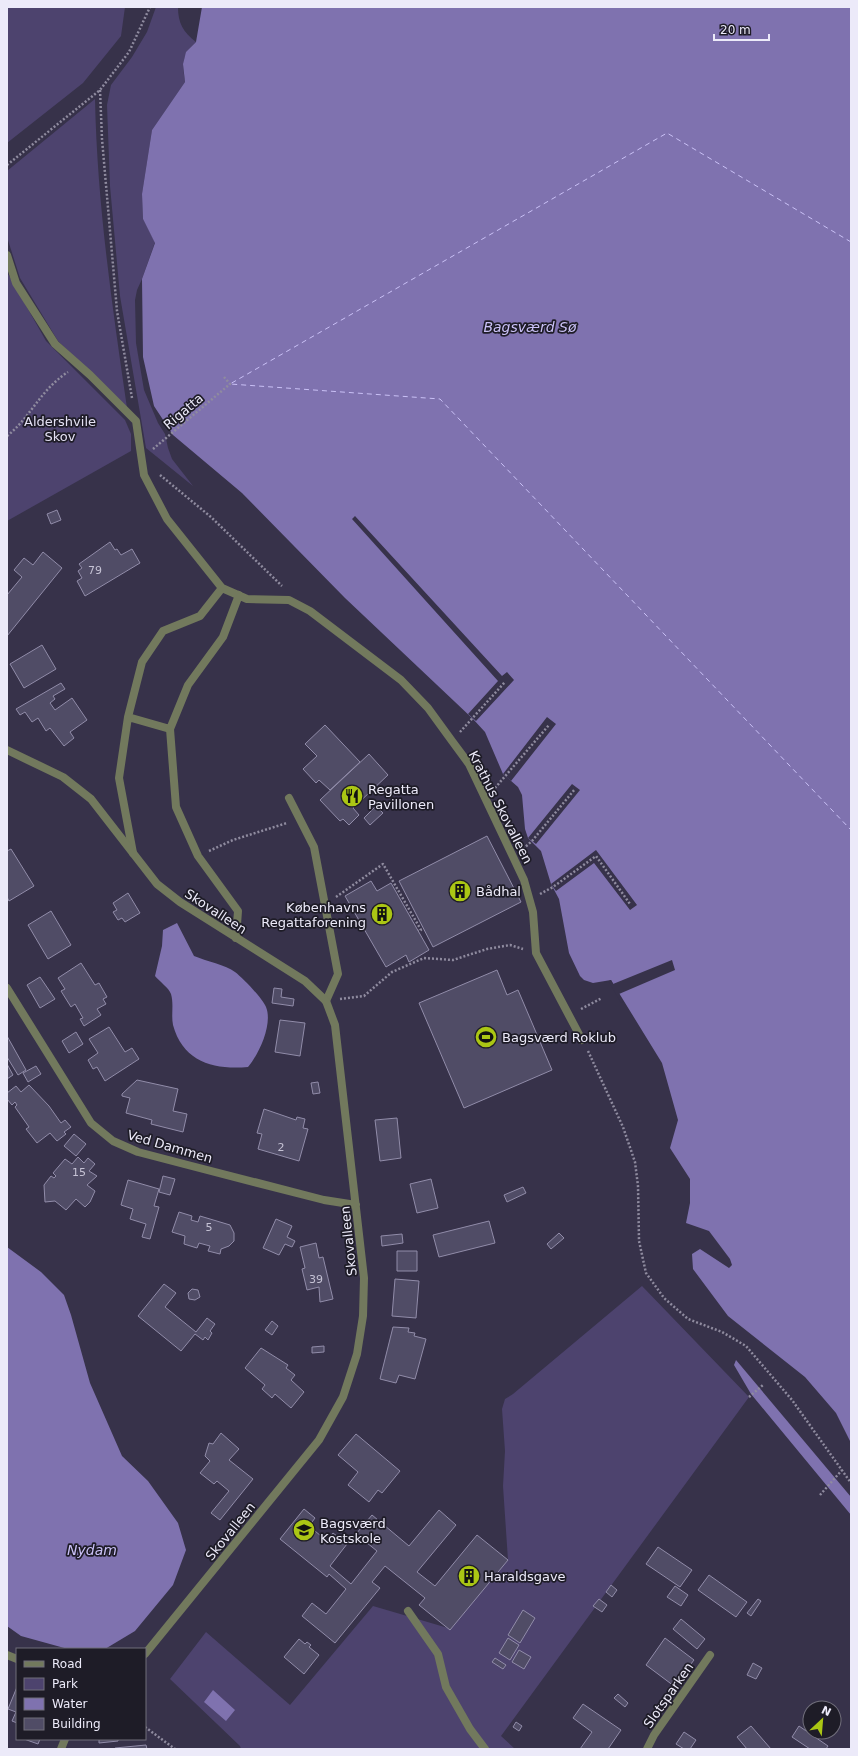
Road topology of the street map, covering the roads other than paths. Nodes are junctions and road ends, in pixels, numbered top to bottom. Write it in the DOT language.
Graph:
graph roads {
  1 [pos="7,255"];
  2 [pos="222,588"];
  3 [pos="239,595"];
  4 [pos="128,717"];
  5 [pos="170,729"];
  6 [pos="7,750"];
  7 [pos="289,798"];
  8 [pos="133,856"];
  9 [pos="236,938"];
  10 [pos="7,988"];
  11 [pos="326,1001"];
  12 [pos="582,1040"];
  13 [pos="356,1205"];
  14 [pos="408,1611"];
  15 [pos="146,1653"];
  16 [pos="710,1655"];
  17 [pos="484,1749"];
  18 [pos="647,1749"];
  1 -- 2 [label="street, Krathus Skovalleen"];
  2 -- 3 [label="street, Krathus Skovalleen"];
  2 -- 4 [label="street"];
  3 -- 5 [label="street"];
  3 -- 12 [label="street, Krathus Skovalleen"];
  4 -- 5 [label="street"];
  4 -- 8 [label="street"];
  5 -- 9 [label="street"];
  6 -- 8 [label="street, Skovalleen"];
  7 -- 11 [label="street"];
  8 -- 9 [label="street, Skovalleen"];
  9 -- 11 [label="street, Skovalleen"];
  10 -- 13 [label="street, Ved Dammen"];
  11 -- 13 [label="street, Skovalleen"];
  13 -- 15 [label="street, Skovalleen"];
  14 -- 17 [label="street"];
  16 -- 18 [label="street, Slotsparken"];
}
